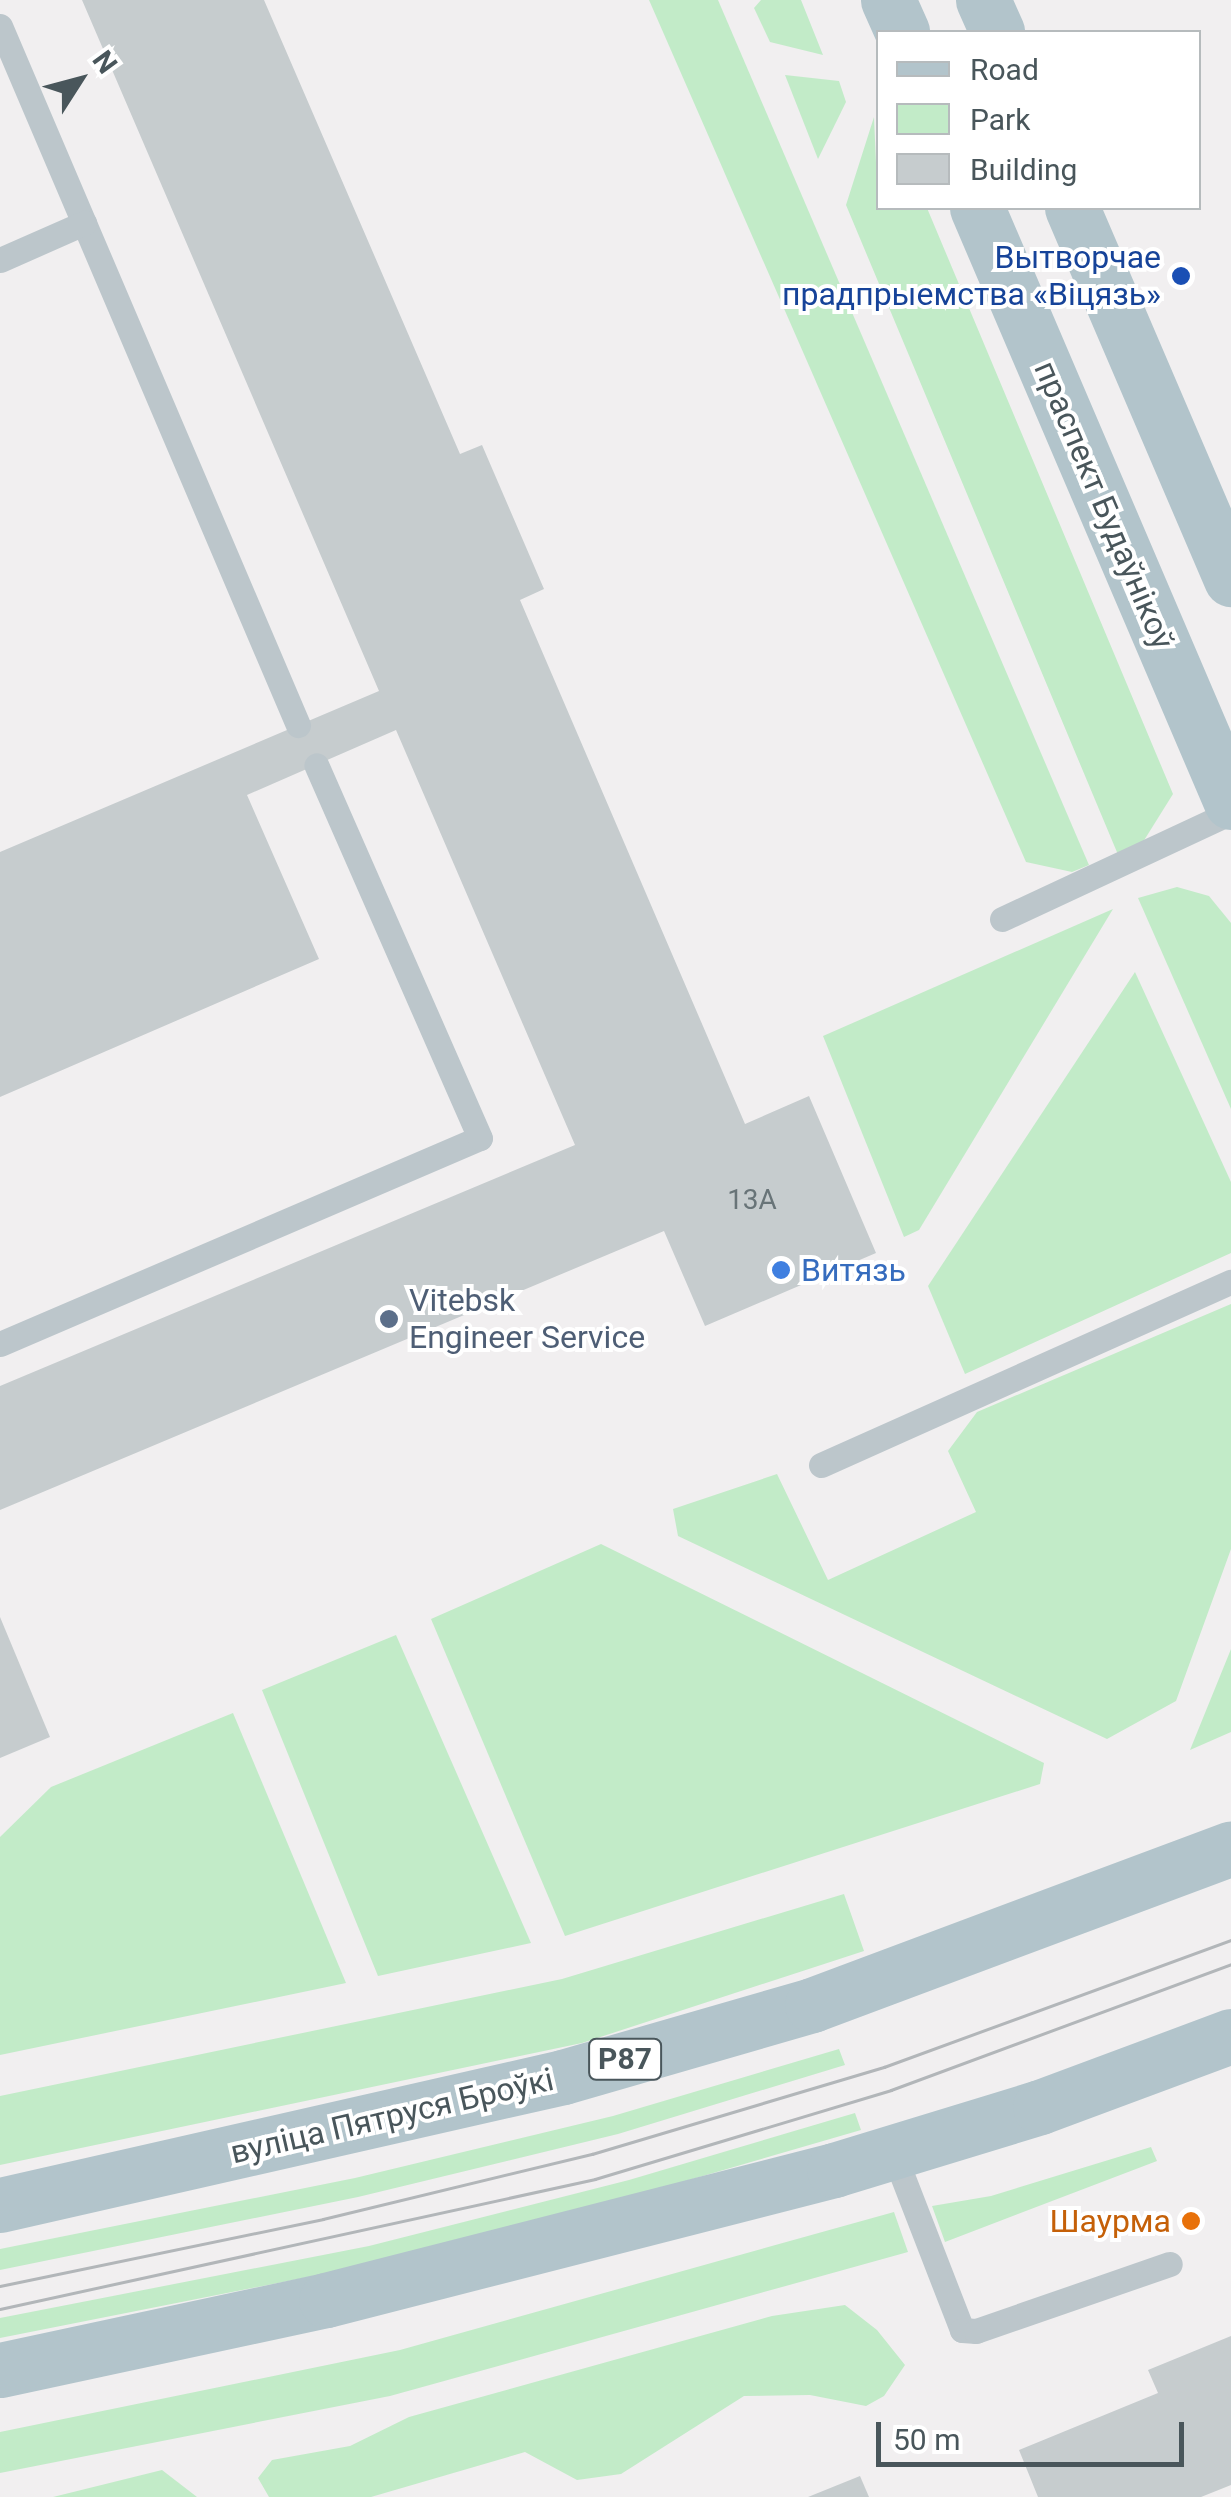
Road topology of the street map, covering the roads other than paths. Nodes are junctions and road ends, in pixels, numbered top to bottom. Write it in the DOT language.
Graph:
graph roads {
  1 [pos="888,0"];
  2 [pos="983,0"];
  3 [pos="0,26"];
  4 [pos="901,30"];
  5 [pos="996,30"];
  6 [pos="978,210"];
  7 [pos="1073,210"];
  8 [pos="84,224"];
  9 [pos="0,260"];
  10 [pos="1231,579"];
  11 [pos="298,726"];
  12 [pos="316,765"];
  13 [pos="1231,802"];
  14 [pos="1231,812"];
  15 [pos="1002,919"];
  16 [pos="1231,1282"];
  17 [pos="0,1344"];
  18 [pos="821,1464"];
  19 [pos="1231,1848"];
  20 [pos="1231,2036"];
  21 [pos="892,2152"];
  22 [pos="0,2205"];
  23 [pos="1170,2264"];
  24 [pos="0,2370"];
  1 -- 4 [label="main road"];
  2 -- 5 [label="main road"];
  3 -- 8 [label="lane"];
  6 -- 13 [label="main road, праспект Будаўнікоў"];
  7 -- 10 [label="main road"];
  8 -- 9 [label="lane"];
  8 -- 11 [label="lane"];
  12 -- 17 [label="lane"];
  14 -- 15 [label="lane"];
  16 -- 18 [label="lane"];
  19 -- 22 [label="main road, вуліца Пятруся Броўкі / Р87"];
  20 -- 21 [label="main road"];
  21 -- 23 [label="lane"];
  21 -- 24 [label="main road"];
}
